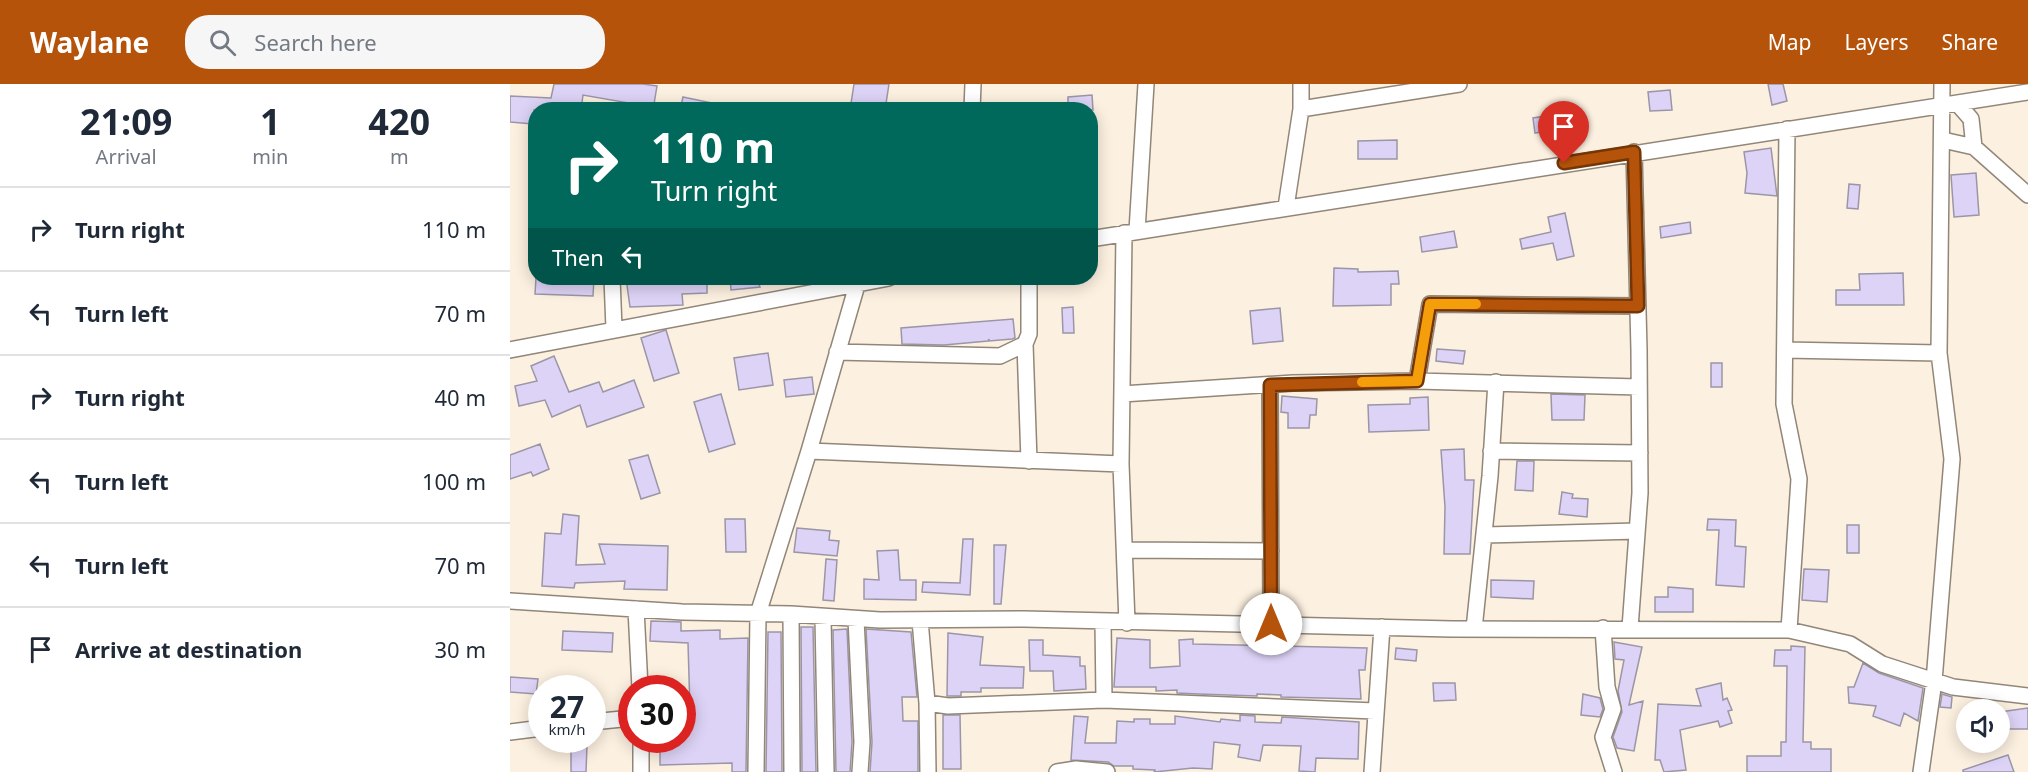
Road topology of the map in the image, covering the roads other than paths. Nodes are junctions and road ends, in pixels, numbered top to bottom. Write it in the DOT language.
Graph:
graph roads {
  1 [pos="973,84"];
  2 [pos="1146,84"];
  3 [pos="1301,84"];
  4 [pos="1458,84"];
  5 [pos="1942,84"];
  6 [pos="2028,92"];
  7 [pos="972,102"];
  8 [pos="1950,105"];
  9 [pos="1301,109"];
  10 [pos="1787,129"];
  11 [pos="1943,140"];
  12 [pos="1974,147"];
  13 [pos="1634,152"];
  14 [pos="2028,195"];
  15 [pos="1286,207"];
  16 [pos="1131,232"];
  17 [pos="1098,238"];
  18 [pos="612,285"];
  19 [pos="856,285"];
  20 [pos="1029,285"];
  21 [pos="1638,306"];
  22 [pos="614,329"];
  23 [pos="1025,344"];
  24 [pos="510,350"];
  25 [pos="1785,350"];
  26 [pos="837,352"];
  27 [pos="1939,353"];
  28 [pos="1417,381"];
  29 [pos="1496,382"];
  30 [pos="1270,385"];
  31 [pos="1639,387"];
  32 [pos="1122,394"];
  33 [pos="809,451"];
  34 [pos="1491,451"];
  35 [pos="1640,453"];
  36 [pos="1029,461"];
  37 [pos="1121,464"];
  38 [pos="1637,531"];
  39 [pos="1484,535"];
  40 [pos="1126,550"];
  41 [pos="1271,551"];
  42 [pos="510,601"];
  43 [pos="636,609"];
  44 [pos="758,614"];
  45 [pos="791,614"];
  46 [pos="823,618"];
  47 [pos="856,619"];
  48 [pos="920,620"];
  49 [pos="1103,622"];
  50 [pos="1127,623"];
  51 [pos="1271,624"];
  52 [pos="1382,627"];
  53 [pos="1603,628"];
  54 [pos="1630,628"];
  55 [pos="1474,629"];
  56 [pos="1789,630"];
  57 [pos="639,675"];
  58 [pos="1934,681"];
  59 [pos="2028,696"];
  60 [pos="1104,700"];
  61 [pos="927,703"];
  62 [pos="1376,711"];
  63 [pos="528,730"];
  64 [pos="510,732"];
  65 [pos="641,753"];
  66 [pos="1076,770"];
  67 [pos="641,772"];
  68 [pos="756,772"];
  69 [pos="792,772"];
  70 [pos="826,772"];
  71 [pos="860,772"];
  72 [pos="928,772"];
  73 [pos="1057,772"];
  74 [pos="1107,772"];
  75 [pos="1372,772"];
  76 [pos="1614,772"];
  77 [pos="1921,772"];
  1 -- 7 [label="street"];
  2 -- 16 [label="street"];
  3 -- 9 [label="street"];
  4 -- 9 [label="street"];
  5 -- 8 [label="street"];
  6 -- 8 [label="street"];
  8 -- 10 [label="street"];
  8 -- 11 [label="street"];
  8 -- 12 [label="street"];
  9 -- 15 [label="street"];
  10 -- 13 [label="street"];
  10 -- 25 [label="street"];
  11 -- 12 [label="street"];
  11 -- 27 [label="street"];
  12 -- 14 [label="street"];
  13 -- 15 [label="street"];
  13 -- 21 [label="street"];
  15 -- 16 [label="street"];
  16 -- 17 [label="street"];
  16 -- 32 [label="street"];
  18 -- 22 [label="street"];
  19 -- 22 [label="street"];
  19 -- 26 [label="street"];
  20 -- 23 [label="street"];
  21 -- 28 [label="street"];
  21 -- 31 [label="street"];
  22 -- 24 [label="street"];
  23 -- 26 [label="street"];
  23 -- 36 [label="street"];
  25 -- 27 [label="street"];
  25 -- 56 [label="street"];
  26 -- 33 [label="street"];
  27 -- 58 [label="street"];
  28 -- 29 [label="street"];
  28 -- 30 [label="street"];
  29 -- 31 [label="street"];
  29 -- 34 [label="street"];
  30 -- 32 [label="street"];
  30 -- 41 [label="street"];
  31 -- 35 [label="street"];
  32 -- 37 [label="street"];
  33 -- 36 [label="street"];
  33 -- 44 [label="street"];
  34 -- 35 [label="street"];
  34 -- 39 [label="street"];
  35 -- 38 [label="street"];
  36 -- 37 [label="street"];
  37 -- 40 [label="street"];
  38 -- 39 [label="street"];
  38 -- 54 [label="street"];
  39 -- 55 [label="street"];
  40 -- 41 [label="street"];
  40 -- 50 [label="street"];
  41 -- 51 [label="street"];
  42 -- 43 [label="street"];
  43 -- 44 [label="street"];
  43 -- 57 [label="street"];
  44 -- 45 [label="street"];
  44 -- 68 [label="street"];
  45 -- 46 [label="street"];
  45 -- 69 [label="street"];
  46 -- 47 [label="street"];
  46 -- 70 [label="street"];
  47 -- 48 [label="street"];
  47 -- 71 [label="street"];
  48 -- 49 [label="street"];
  48 -- 61 [label="street"];
  49 -- 50 [label="street"];
  49 -- 60 [label="street"];
  50 -- 51 [label="street"];
  51 -- 52 [label="street"];
  52 -- 55 [label="street"];
  52 -- 62 [label="street"];
  53 -- 54 [label="street"];
  53 -- 55 [label="street"];
  53 -- 76 [label="street"];
  54 -- 56 [label="street"];
  56 -- 58 [label="street"];
  58 -- 59 [label="street"];
  58 -- 77 [label="street"];
  60 -- 61 [label="street"];
  60 -- 62 [label="street"];
  61 -- 72 [label="street"];
  62 -- 75 [label="street"];
  63 -- 64 [label="street"];
  65 -- 67 [label="street"];
  66 -- 73 [label="street"];
  66 -- 74 [label="street"];
}
